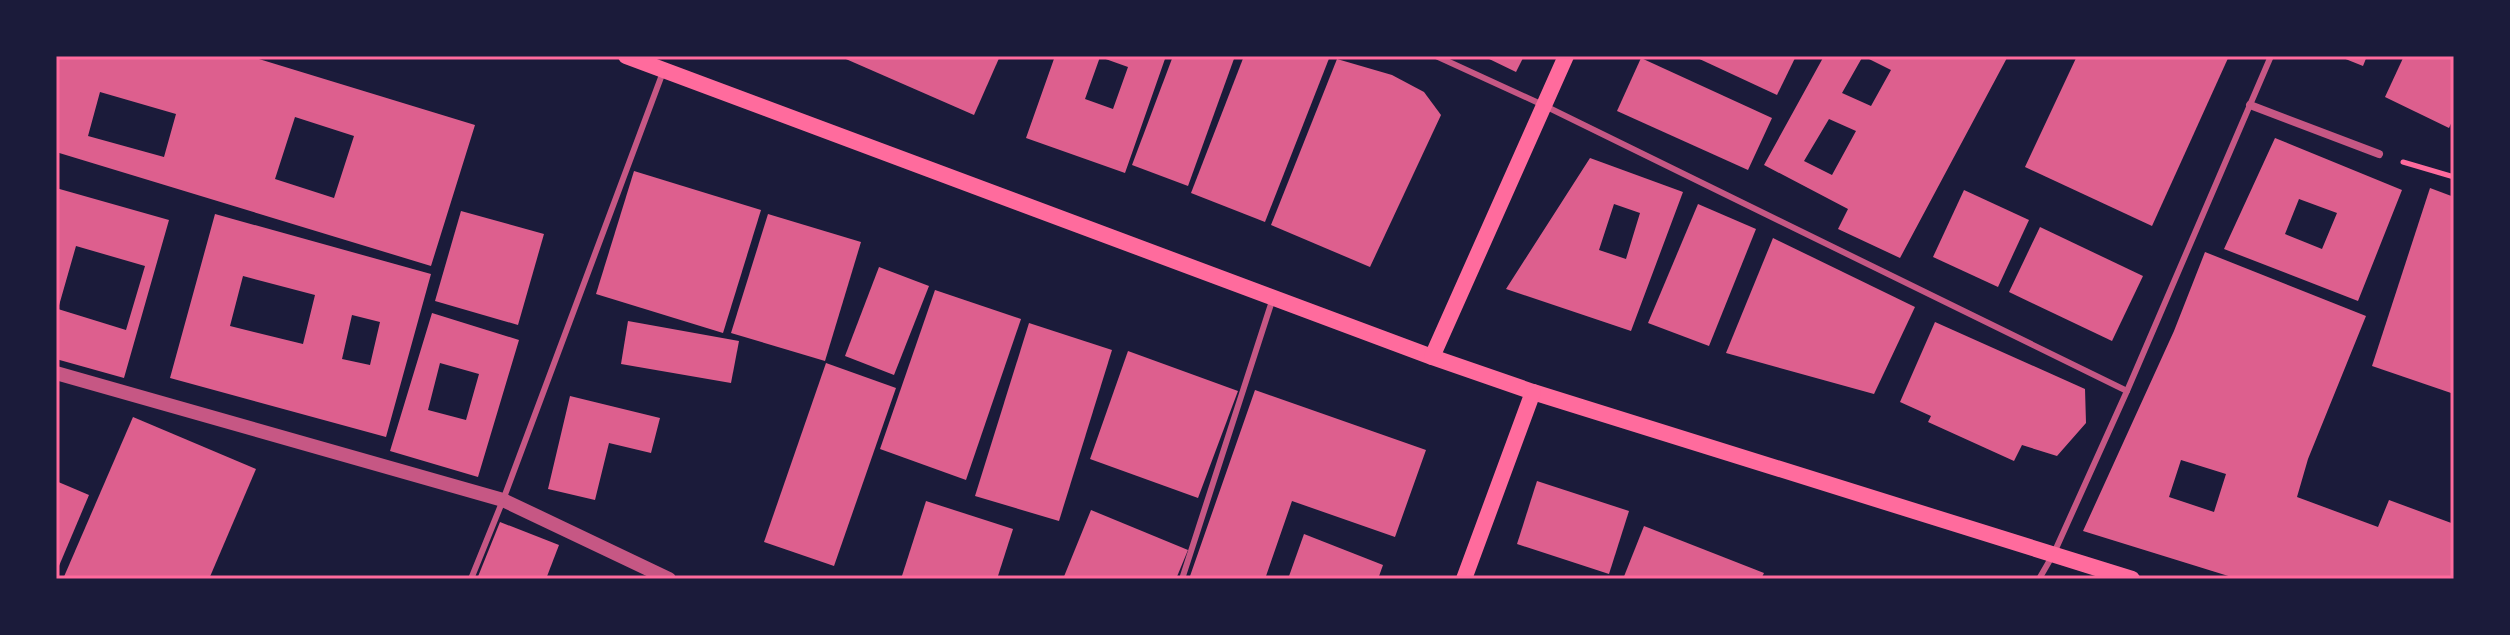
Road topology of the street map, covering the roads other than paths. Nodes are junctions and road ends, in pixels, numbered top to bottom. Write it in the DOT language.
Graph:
graph roads {
  1 [pos="626,56"];
  2 [pos="1436,56"];
  3 [pos="1566,56"];
  4 [pos="2271,56"];
  5 [pos="664,69"];
  6 [pos="1543,105"];
  7 [pos="2250,105"];
  8 [pos="2379,154"];
  9 [pos="1272,299"];
  10 [pos="1432,357"];
  11 [pos="56,373"];
  12 [pos="2127,391"];
  13 [pos="1533,392"];
  14 [pos="503,500"];
  15 [pos="2054,553"];
  16 [pos="471,579"];
  17 [pos="669,579"];
  18 [pos="1182,579"];
  19 [pos="1464,579"];
  20 [pos="2039,579"];
  21 [pos="2132,579"];
  1 -- 5 [label="main road"];
  2 -- 6 [label="lane"];
  3 -- 6 [label="main road"];
  4 -- 7 [label="lane"];
  5 -- 9 [label="main road"];
  5 -- 14 [label="lane"];
  6 -- 10 [label="main road"];
  6 -- 12 [label="lane"];
  7 -- 8 [label="street"];
  7 -- 12 [label="lane"];
  9 -- 10 [label="main road"];
  9 -- 18 [label="lane"];
  10 -- 13 [label="main road"];
  11 -- 14 [label="street"];
  12 -- 15 [label="lane"];
  13 -- 15 [label="main road"];
  13 -- 19 [label="main road"];
  14 -- 16 [label="lane"];
  14 -- 17 [label="street"];
  15 -- 20 [label="lane"];
  15 -- 21 [label="main road"];
}
